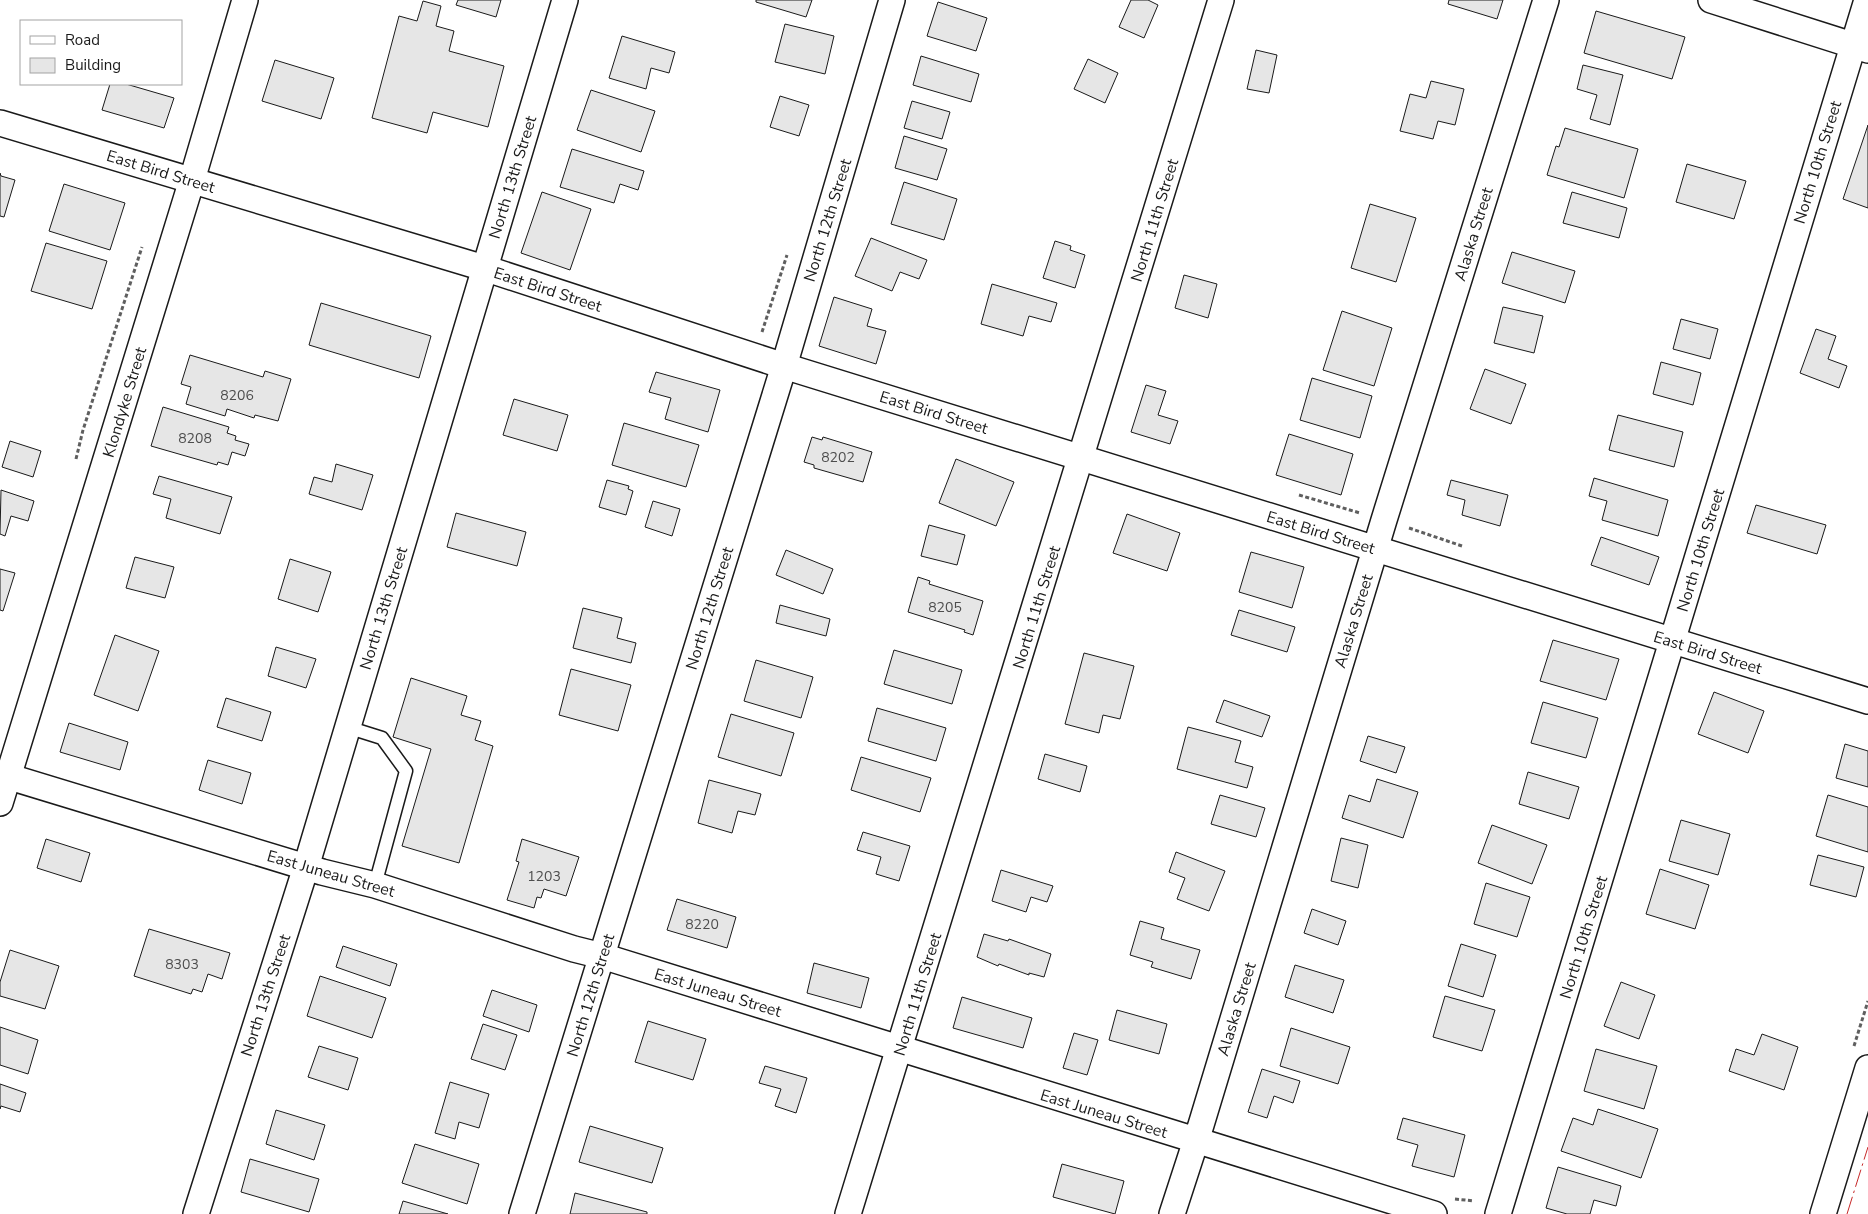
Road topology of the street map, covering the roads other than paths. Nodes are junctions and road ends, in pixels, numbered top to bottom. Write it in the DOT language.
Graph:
graph roads {
  1 [pos="245,0"];
  2 [pos="565,0"];
  3 [pos="892,0"];
  4 [pos="1221,0"];
  5 [pos="1546,0"];
  6 [pos="1711,0"];
  7 [pos="1867,0"];
  8 [pos="1860,48"];
  9 [pos="0,123"];
  10 [pos="192,180"];
  11 [pos="484,268"];
  12 [pos="784,366"];
  13 [pos="1082,458"];
  14 [pos="1375,548"];
  15 [pos="1673,641"];
  16 [pos="1868,701"];
  17 [pos="347,727"];
  18 [pos="4,775"];
  19 [pos="0,804"];
  20 [pos="306,866"];
  21 [pos="375,885"];
  22 [pos="602,956"];
  23 [pos="900,1050"];
  24 [pos="1868,1068"];
  25 [pos="1196,1141"];
  26 [pos="196,1214"];
  27 [pos="522,1214"];
  28 [pos="848,1214"];
  29 [pos="1172,1214"];
  30 [pos="1434,1214"];
  31 [pos="1498,1214"];
  32 [pos="1823,1214"];
  1 -- 10 [label="street, Klondyke Street"];
  2 -- 11 [label="street, North 13th Street"];
  3 -- 12 [label="street, North 12th Street"];
  4 -- 13 [label="street, North 11th Street"];
  5 -- 14 [label="street, Alaska Street"];
  6 -- 8 [label="street"];
  7 -- 8 [label="street, North 10th Street"];
  8 -- 15 [label="street, North 10th Street"];
  9 -- 10 [label="street, East Bird Street"];
  10 -- 11 [label="street, East Bird Street"];
  10 -- 18 [label="street, Klondyke Street"];
  11 -- 12 [label="street, East Bird Street"];
  11 -- 17 [label="street, North 13th Street"];
  12 -- 13 [label="street, East Bird Street"];
  12 -- 22 [label="street, North 12th Street"];
  13 -- 14 [label="street, East Bird Street"];
  13 -- 23 [label="street, North 11th Street"];
  14 -- 15 [label="street, East Bird Street"];
  14 -- 25 [label="street, Alaska Street"];
  15 -- 16 [label="street, East Bird Street"];
  15 -- 31 [label="street, North 10th Street"];
  17 -- 20 [label="street, North 13th Street"];
  17 -- 21 [label="lane"];
  18 -- 19 [label="street, Klondyke Street"];
  18 -- 20 [label="street, East Juneau Street"];
  20 -- 21 [label="street, East Juneau Street"];
  20 -- 26 [label="street, North 13th Street"];
  21 -- 22 [label="street, East Juneau Street"];
  22 -- 23 [label="street, East Juneau Street"];
  22 -- 27 [label="street, North 12th Street"];
  23 -- 25 [label="street, East Juneau Street"];
  23 -- 28 [label="street, North 11th Street"];
  24 -- 32 [label="street"];
  25 -- 29 [label="street, Alaska Street"];
  25 -- 30 [label="street, East Juneau Street"];
}
